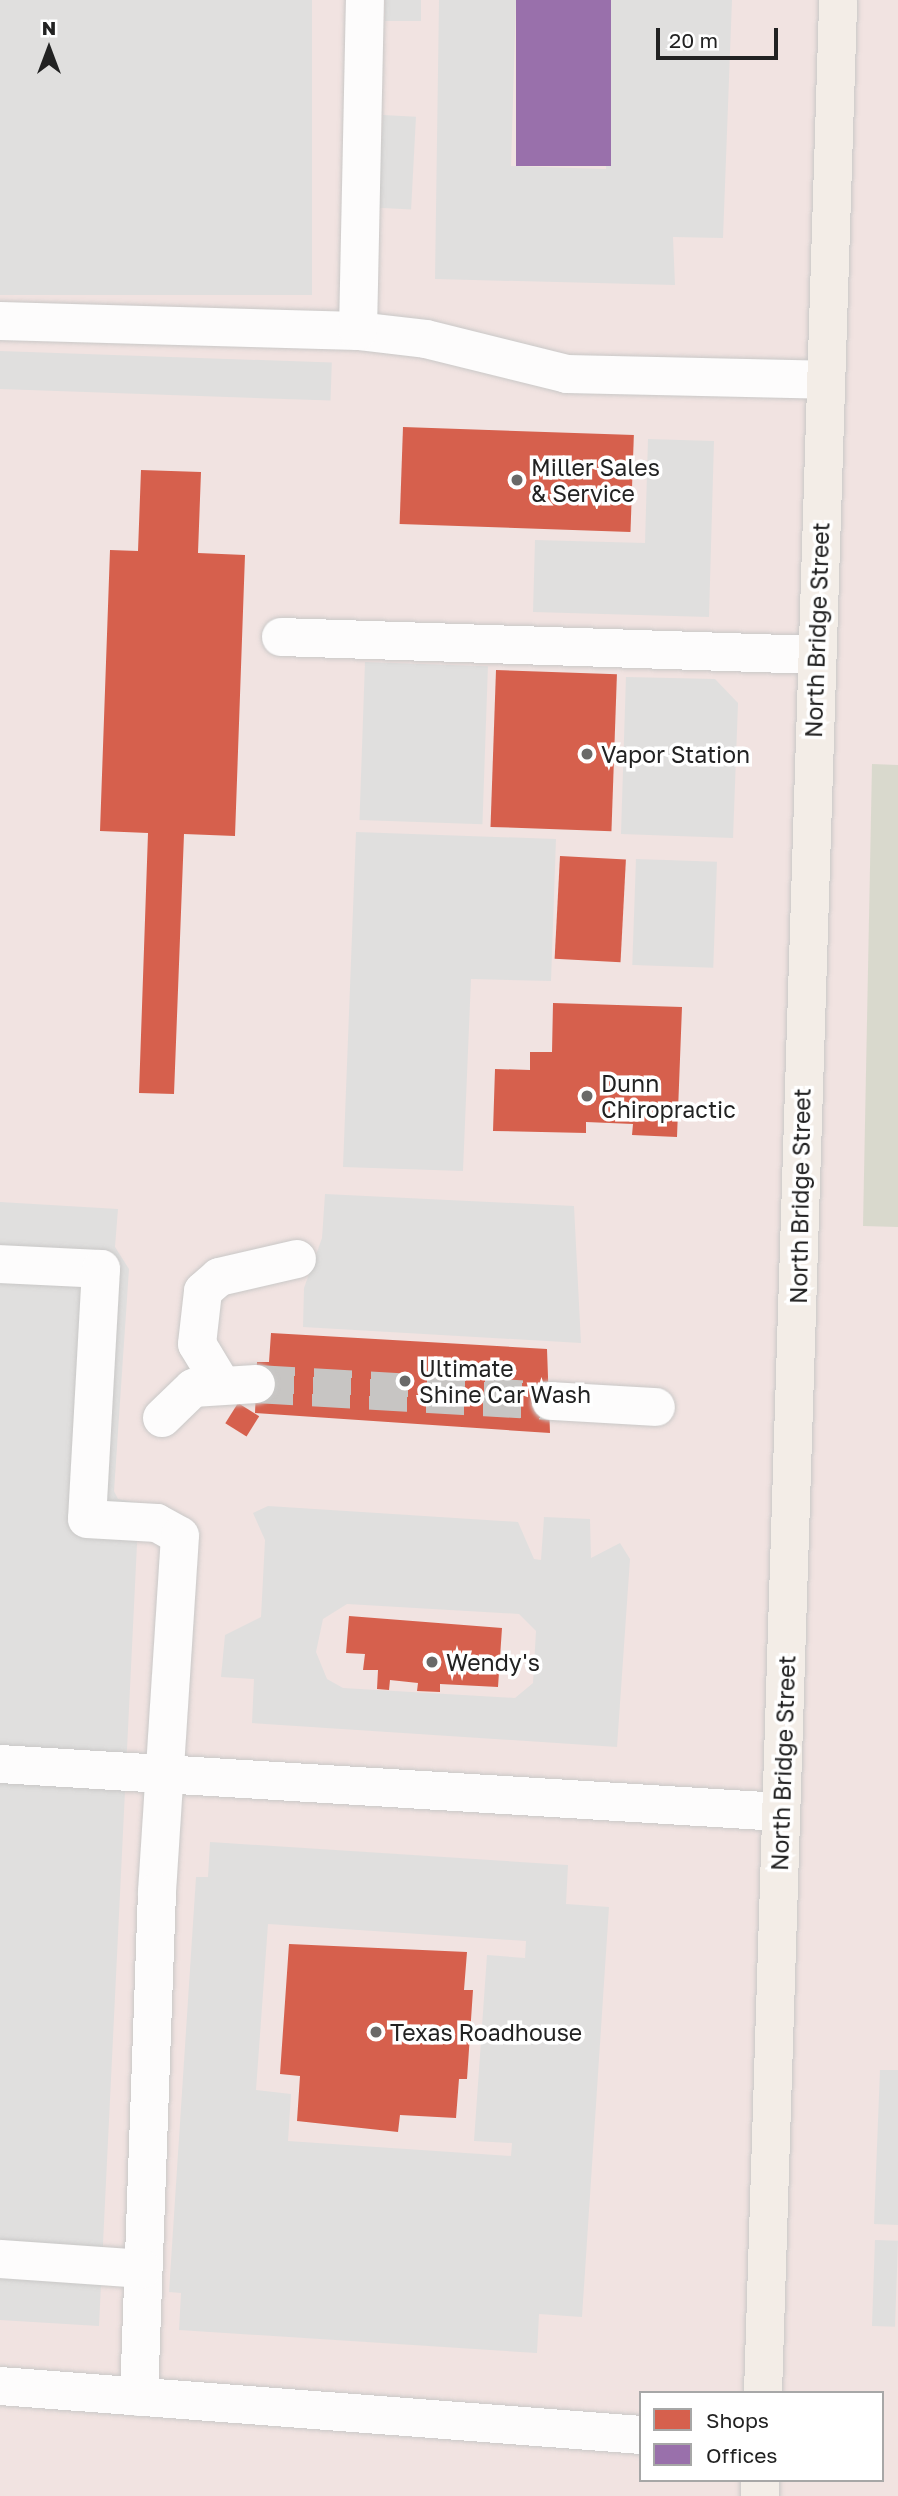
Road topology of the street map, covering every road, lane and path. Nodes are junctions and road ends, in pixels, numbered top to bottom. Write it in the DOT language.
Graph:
graph roads {
  1 [pos="365,0"];
  2 [pos="838,0"];
  3 [pos="0,321"];
  4 [pos="358,331"];
  5 [pos="825,380"];
  6 [pos="281,637"];
  7 [pos="816,655"];
  8 [pos="297,1259"];
  9 [pos="0,1264"];
  10 [pos="551,1401"];
  11 [pos="656,1407"];
  12 [pos="162,1418"];
  13 [pos="0,1764"];
  14 [pos="166,1775"];
  15 [pos="781,1812"];
  16 [pos="0,2259"];
  17 [pos="143,2269"];
  18 [pos="0,2386"];
  19 [pos="762,2391"];
  20 [pos="139,2398"];
  21 [pos="639,2435"];
  1 -- 4 [label="lane"];
  2 -- 5 [label="main road, North Bridge Street"];
  3 -- 4 [label="lane"];
  4 -- 5 [label="lane"];
  5 -- 7 [label="main road, North Bridge Street"];
  6 -- 7 [label="lane"];
  7 -- 15 [label="main road, North Bridge Street"];
  8 -- 12 [label="lane"];
  9 -- 14 [label="lane"];
  10 -- 11 [label="lane"];
  13 -- 14 [label="lane"];
  14 -- 15 [label="lane"];
  14 -- 17 [label="lane"];
  15 -- 19 [label="main road, North Bridge Street"];
  16 -- 17 [label="lane"];
  17 -- 20 [label="lane"];
  18 -- 20 [label="lane"];
  20 -- 21 [label="lane"];
}
